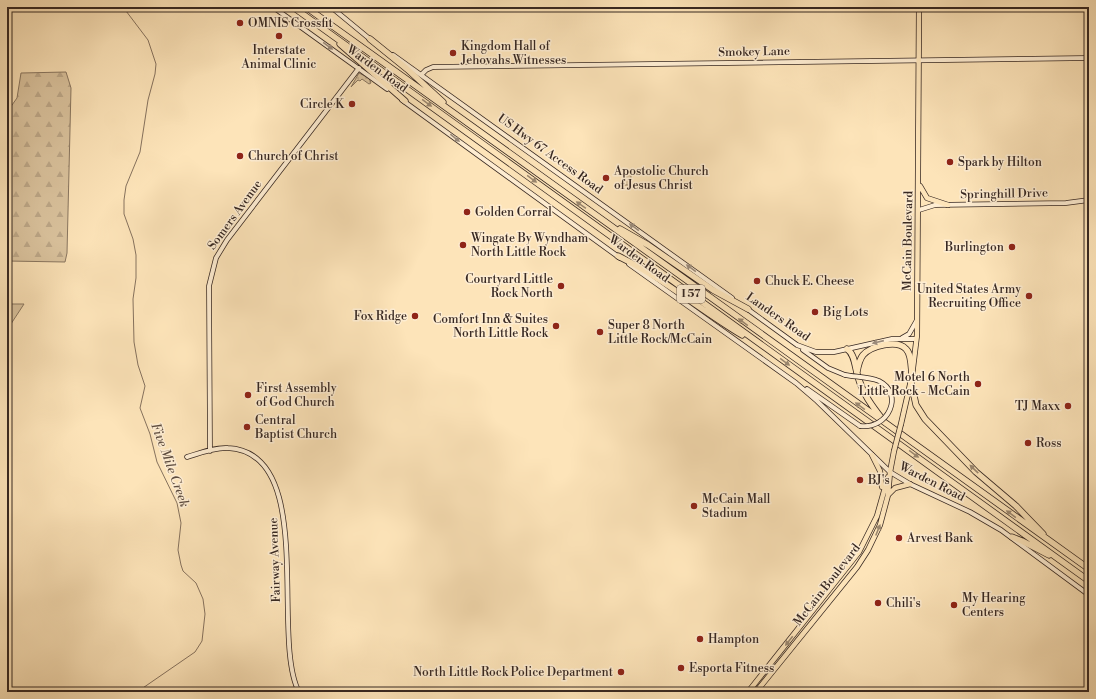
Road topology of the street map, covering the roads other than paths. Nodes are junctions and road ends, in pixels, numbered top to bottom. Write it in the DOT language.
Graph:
graph roads {
  1 [pos="273,7"];
  2 [pos="293,7"];
  3 [pos="306,7"];
  4 [pos="331,7"];
  5 [pos="919,7"];
  6 [pos="319,25"];
  7 [pos="370,39"];
  8 [pos="1089,58"];
  9 [pos="919,60"];
  10 [pos="359,68"];
  11 [pos="422,74"];
  12 [pos="405,101"];
  13 [pos="455,114"];
  14 [pos="919,182"];
  15 [pos="1089,200"];
  16 [pos="948,205"];
  17 [pos="919,210"];
  18 [pos="596,215"];
  19 [pos="666,250"];
  20 [pos="618,256"];
  21 [pos="748,309"];
  22 [pos="917,320"];
  23 [pos="901,339"];
  24 [pos="916,339"];
  25 [pos="797,345"];
  26 [pos="847,349"];
  27 [pos="773,353"];
  28 [pos="856,372"];
  29 [pos="912,376"];
  30 [pos="911,382"];
  31 [pos="796,383"];
  32 [pos="887,425"];
  33 [pos="210,451"];
  34 [pos="872,455"];
  35 [pos="187,456"];
  36 [pos="890,472"];
  37 [pos="910,484"];
  38 [pos="882,492"];
  39 [pos="888,495"];
  40 [pos="1012,538"];
  41 [pos="1053,544"];
  42 [pos="1065,564"];
  43 [pos="1089,569"];
  44 [pos="1089,581"];
  45 [pos="1089,595"];
  46 [pos="299,692"];
  47 [pos="748,692"];
  48 [pos="756,692"];
  1 -- 10 [label="main road, Warden Road, one-way"];
  2 -- 6 [label="highway, I 57"];
  3 -- 13 [label="highway, I 57"];
  4 -- 7 [label="main road, US Hwy 67 Access Road"];
  5 -- 9 [label="main road, McCain Boulevard"];
  6 -- 12 [label="highway"];
  6 -- 27 [label="highway, I 57, one-way"];
  7 -- 11 [label="main road, US Hwy 67 Access Road"];
  7 -- 13 [label="highway"];
  8 -- 9 [label="main road, Smokey Lane"];
  9 -- 11 [label="main road, Smokey Lane"];
  9 -- 14 [label="main road, McCain Boulevard"];
  10 -- 12 [label="main road, Warden Road"];
  10 -- 33 [label="main road, Somers Avenue"];
  19 -- 11 [label="main road, US Hwy 67 Access Road, one-way"];
  12 -- 20 [label="main road, Warden Road, one-way"];
  18 -- 13 [label="highway, I 57, one-way"];
  14 -- 16 [label="main road"];
  14 -- 17 [label="main road, McCain Boulevard"];
  15 -- 16 [label="main road, Springhill Drive"];
  16 -- 17 [label="main road, Springhill Drive"];
  17 -- 22 [label="main road, McCain Boulevard"];
  18 -- 21 [label="highway"];
  32 -- 18 [label="highway, I 57, one-way"];
  21 -- 19 [label="main road, Landers Road, one-way"];
  20 -- 27 [label="highway"];
  20 -- 31 [label="main road, Warden Road"];
  21 -- 25 [label="main road, Landers Road"];
  22 -- 23 [label="main road"];
  22 -- 24 [label="main road, McCain Boulevard"];
  23 -- 24 [label="main road, Landers Road"];
  23 -- 26 [label="main road, Landers Road, one-way"];
  24 -- 29 [label="main road, McCain Boulevard"];
  25 -- 26 [label="main road, Landers Road"];
  25 -- 31 [label="main road, bridge"];
  26 -- 28 [label="highway"];
  27 -- 42 [label="highway, I 57, one-way"];
  28 -- 29 [label="highway"];
  28 -- 32 [label="highway"];
  29 -- 30 [label="main road, McCain Boulevard"];
  30 -- 36 [label="main road, McCain Boulevard, bridge"];
  41 -- 30 [label="highway, one-way"];
  31 -- 34 [label="main road, Warden Road"];
  41 -- 32 [label="highway, I 57, one-way"];
  33 -- 35 [label="main road, Fairway Avenue"];
  33 -- 46 [label="main road, Fairway Avenue"];
  34 -- 36 [label="main road, Warden Road"];
  34 -- 38 [label="main road"];
  36 -- 37 [label="main road, Warden Road"];
  36 -- 38 [label="main road, McCain Boulevard"];
  36 -- 39 [label="main road, McCain Boulevard"];
  37 -- 39 [label="main road"];
  37 -- 40 [label="main road, Warden Road"];
  38 -- 47 [label="main road, McCain Boulevard, one-way"];
  48 -- 39 [label="main road, McCain Boulevard, one-way"];
  40 -- 42 [label="highway"];
  40 -- 45 [label="main road, Warden Road"];
  41 -- 43 [label="highway, I 57"];
  42 -- 44 [label="highway, I 57"];
}
